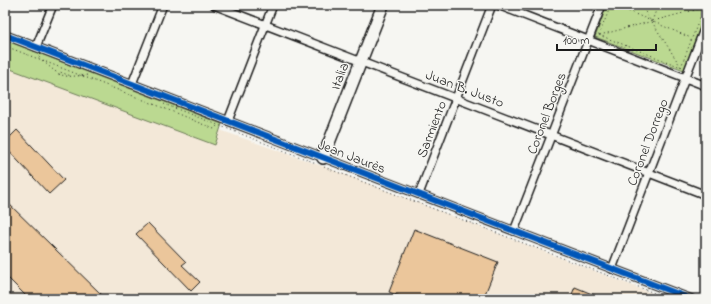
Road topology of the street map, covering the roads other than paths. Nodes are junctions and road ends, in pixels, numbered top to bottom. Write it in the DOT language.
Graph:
graph roads {
  1 [pos="53,5"];
  2 [pos="162,5"];
  3 [pos="214,5"];
  4 [pos="273,5"];
  5 [pos="383,5"];
  6 [pos="492,5"];
  7 [pos="498,5"];
  8 [pos="602,5"];
  9 [pos="706,24"];
  10 [pos="265,25"];
  11 [pos="5,35"];
  12 [pos="589,40"];
  13 [pos="36,48"];
  14 [pos="361,61"];
  15 [pos="685,74"];
  16 [pos="132,84"];
  17 [pos="706,86"];
  18 [pos="456,98"];
  19 [pos="228,121"];
  20 [pos="552,136"];
  21 [pos="323,158"];
  22 [pos="649,173"];
  23 [pos="419,194"];
  24 [pos="706,195"];
  25 [pos="514,231"];
  26 [pos="612,269"];
  27 [pos="691,299"];
  1 -- 13 [label="street"];
  2 -- 16 [label="street"];
  3 -- 10 [label="street, Juan B. Justo"];
  4 -- 10 [label="street"];
  5 -- 14 [label="street, Italia"];
  6 -- 18 [label="street, Sarmiento"];
  7 -- 12 [label="street"];
  8 -- 12 [label="street, Coronel Borges"];
  9 -- 15 [label="street, Coronel Dorrego"];
  10 -- 14 [label="street, Juan B. Justo"];
  10 -- 19 [label="street"];
  11 -- 13 [label="street, Jean Jaurès"];
  12 -- 15 [label="street"];
  12 -- 20 [label="street, Coronel Borges"];
  13 -- 16 [label="street, Jean Jaurès"];
  14 -- 18 [label="street, Juan B. Justo"];
  14 -- 21 [label="street, Italia"];
  15 -- 17 [label="street"];
  15 -- 22 [label="street, Coronel Dorrego"];
  16 -- 19 [label="street, Jean Jaurès"];
  18 -- 20 [label="street, Juan B. Justo"];
  18 -- 23 [label="street, Sarmiento"];
  19 -- 21 [label="street, Jean Jaurès"];
  20 -- 22 [label="street, Juan B. Justo"];
  20 -- 25 [label="street, Coronel Borges"];
  21 -- 23 [label="street, Jean Jaurès"];
  22 -- 24 [label="street, Juan B. Justo"];
  22 -- 26 [label="street, Coronel Dorrego"];
  23 -- 25 [label="street, Jean Jaurès"];
  25 -- 26 [label="street, Jean Jaurès"];
  26 -- 27 [label="street, Jean Jaurès"];
}
